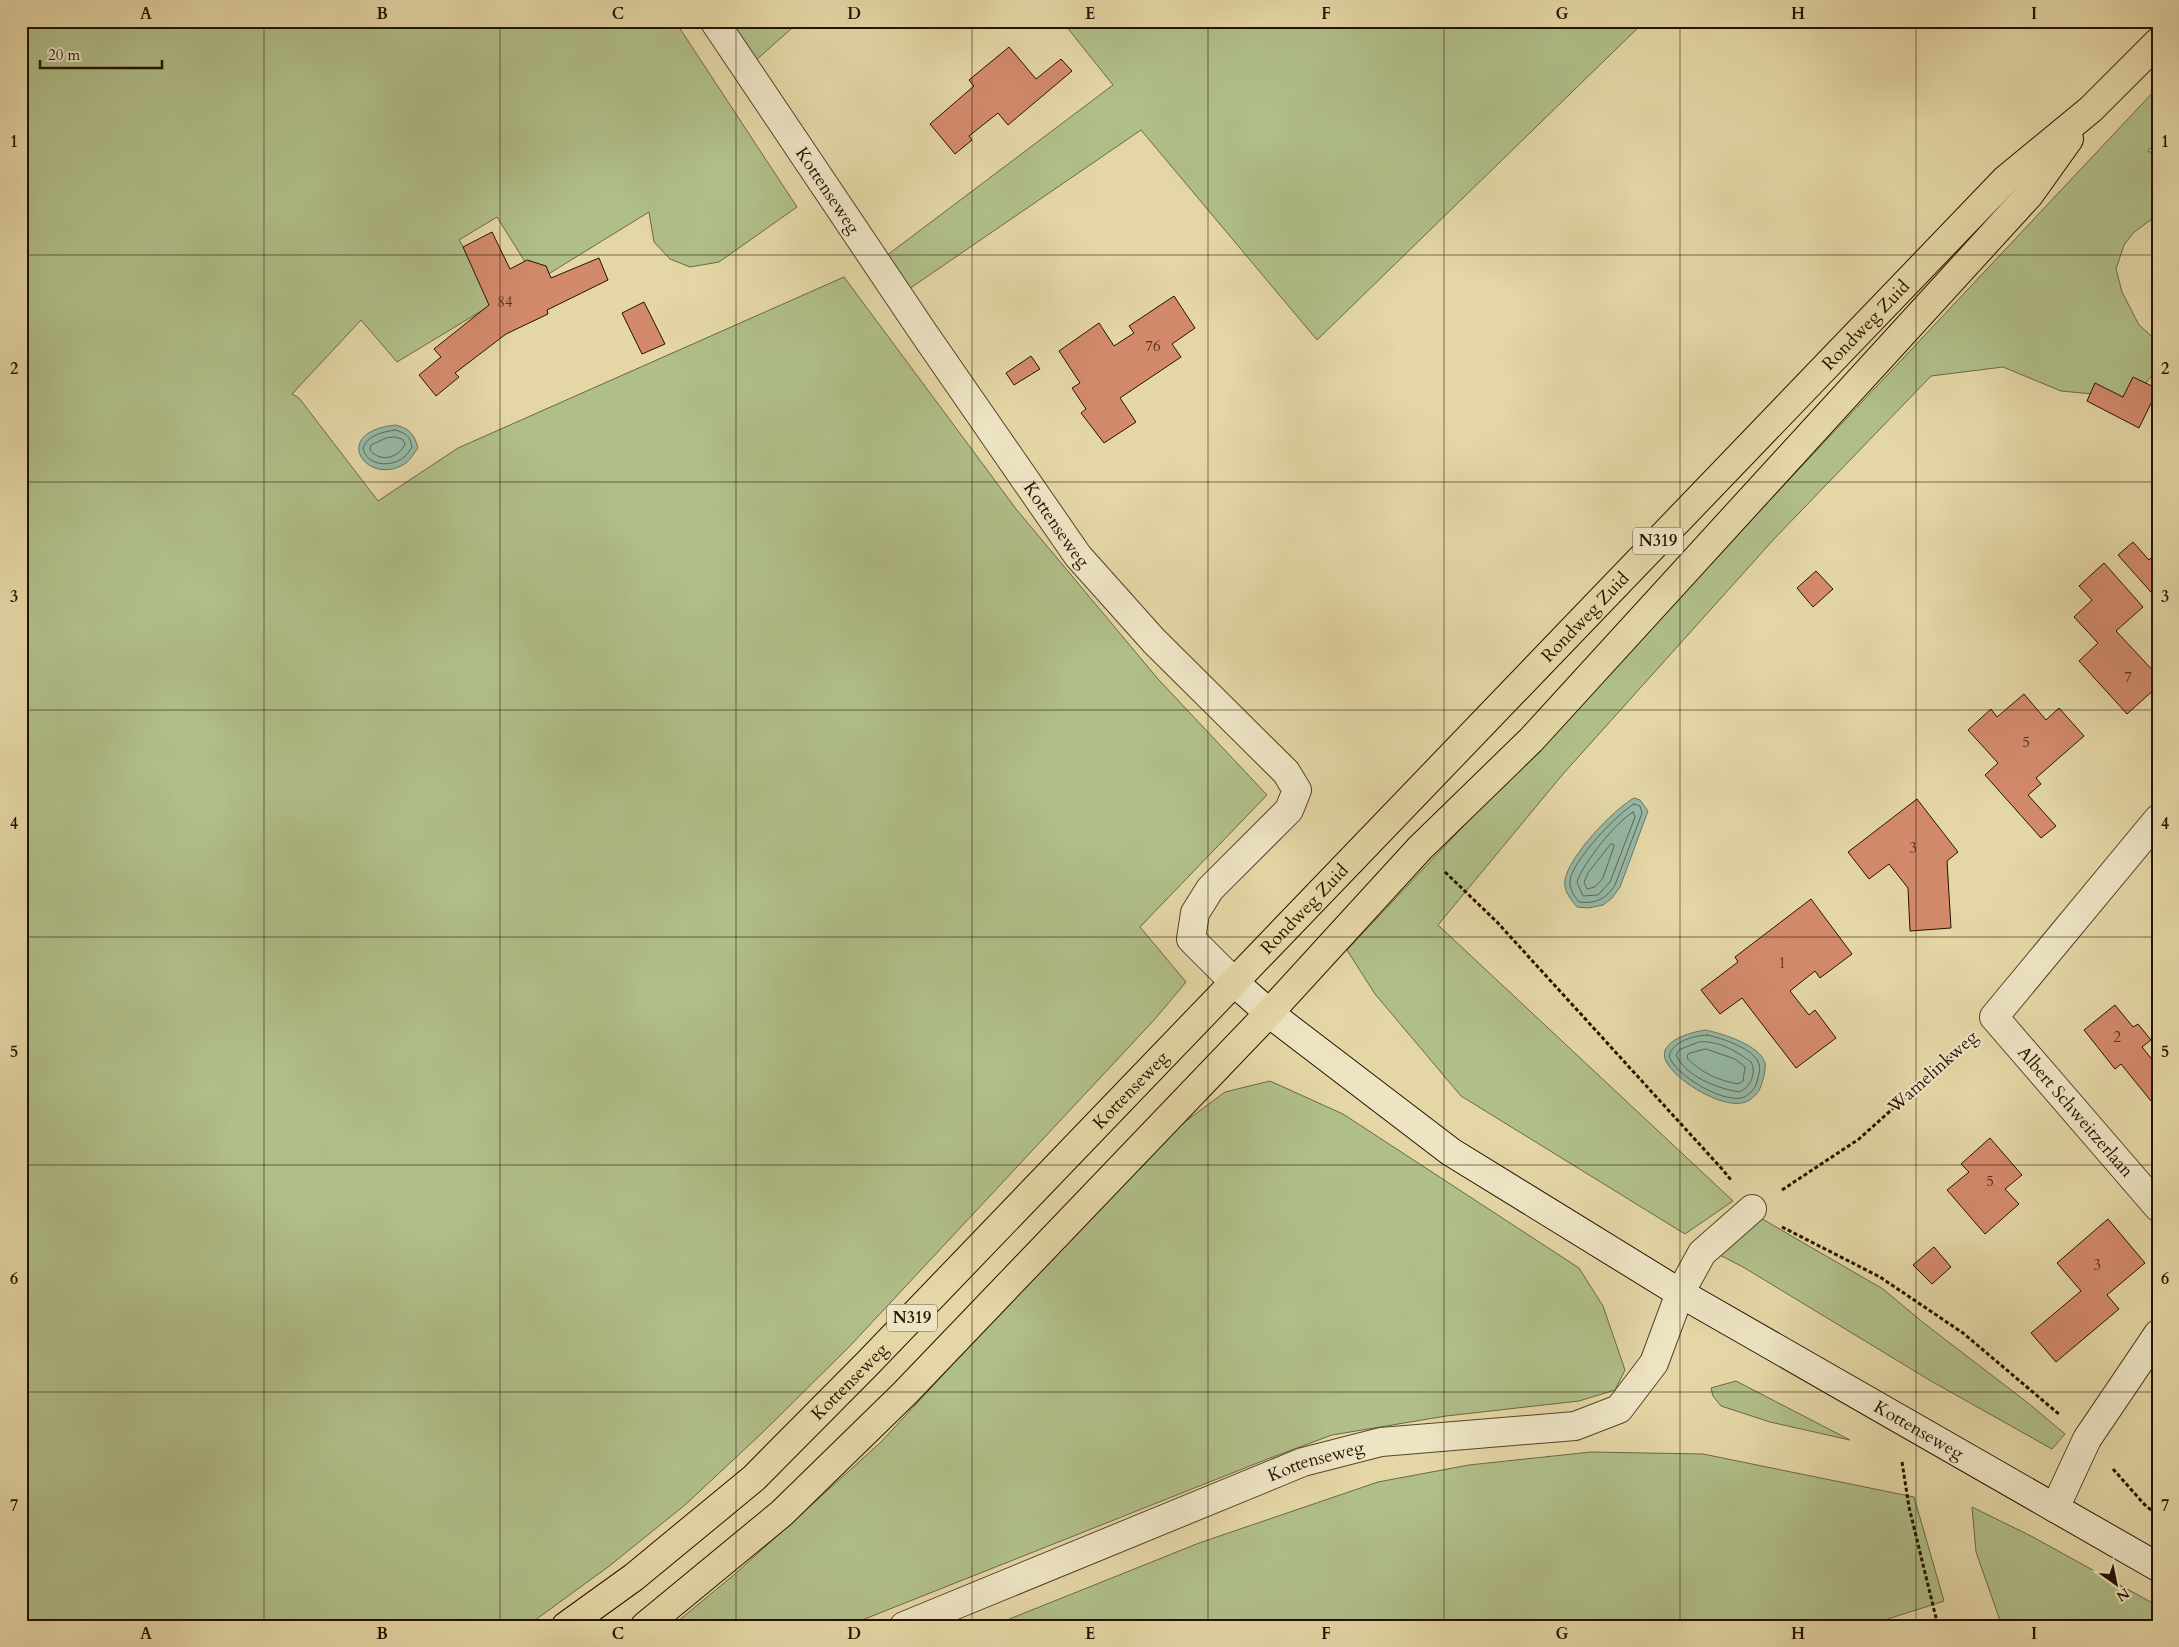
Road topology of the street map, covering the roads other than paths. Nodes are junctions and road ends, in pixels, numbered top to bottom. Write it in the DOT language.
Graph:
graph roads {
  1 [pos="714,21"];
  2 [pos="2158,42"];
  3 [pos="2091,109"];
  4 [pos="2158,819"];
  5 [pos="1234,982"];
  6 [pos="1269,1013"];
  7 [pos="1994,1017"];
  8 [pos="2158,1207"];
  9 [pos="1752,1209"];
  10 [pos="1680,1293"];
  11 [pos="2158,1334"];
  12 [pos="2054,1508"];
  13 [pos="2158,1567"];
  14 [pos="566,1626"];
  15 [pos="645,1626"];
  16 [pos="904,1626"];
  1 -- 5 [label="street, Kottenseweg"];
  2 -- 3 [label="main road, Rondweg Zuid / N319"];
  3 -- 5 [label="main road, Rondweg Zuid / N319"];
  3 -- 6 [label="main road, Rondweg Zuid / N319"];
  4 -- 7 [label="street, Wamelinkweg"];
  5 -- 6 [label="street, Kottenseweg"];
  5 -- 14 [label="main road, Kottenseweg / N319"];
  6 -- 10 [label="street, Kottenseweg"];
  6 -- 15 [label="main road, N319"];
  7 -- 8 [label="street, Albert Schweitzerlaan"];
  9 -- 10 [label="street"];
  10 -- 12 [label="street, Kottenseweg"];
  10 -- 16 [label="street, Kottenseweg"];
  11 -- 12 [label="street"];
  12 -- 13 [label="street, Kottenseweg"];
}
